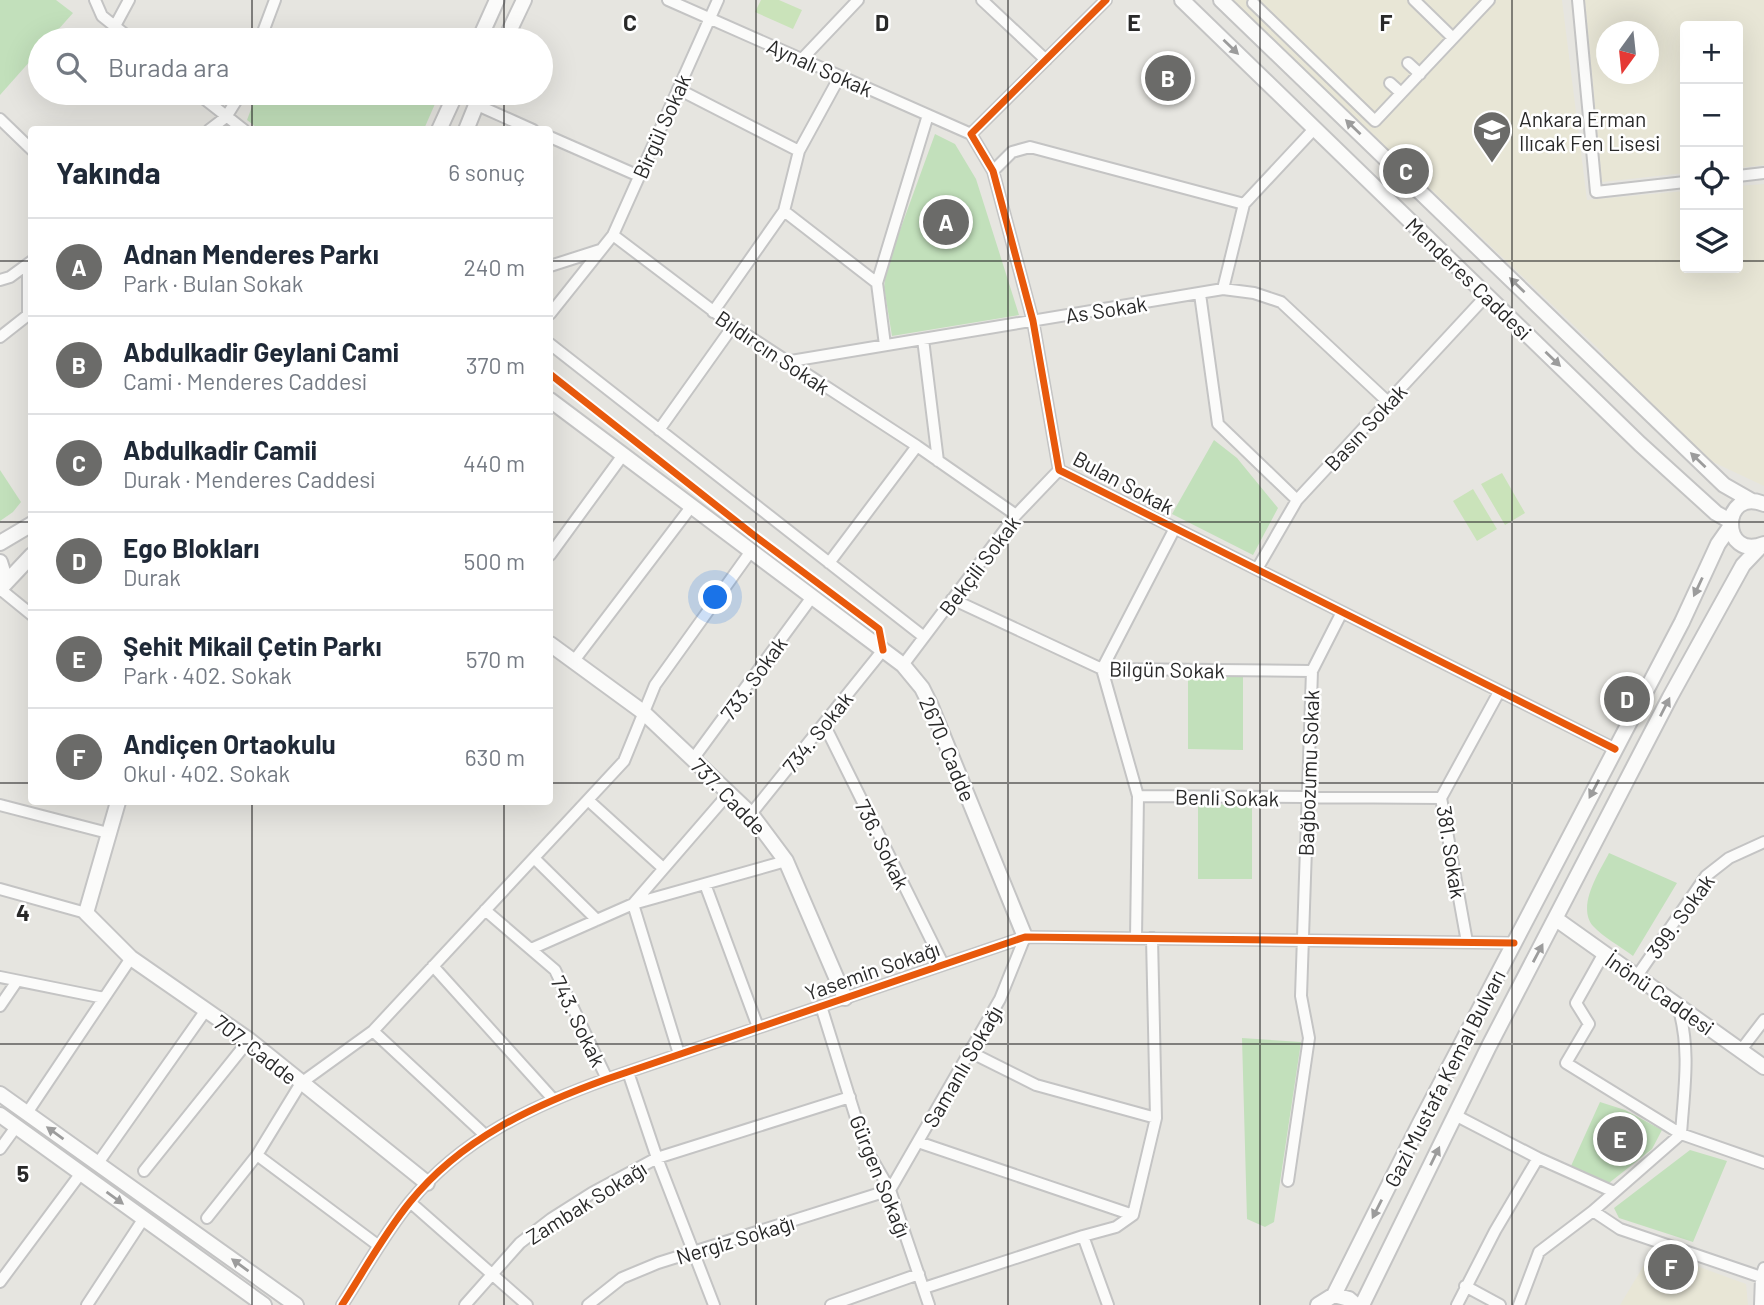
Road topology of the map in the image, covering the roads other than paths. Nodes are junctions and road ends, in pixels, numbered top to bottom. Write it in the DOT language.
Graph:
graph roads {
  1 [pos="95,0"];
  2 [pos="129,0"];
  3 [pos="275,0"];
  4 [pos="498,0"];
  5 [pos="524,0"];
  6 [pos="668,0"];
  7 [pos="718,0"];
  8 [pos="859,0"];
  9 [pos="982,0"];
  10 [pos="1106,0"];
  11 [pos="1182,0"];
  12 [pos="1220,0"];
  13 [pos="1414,0"];
  14 [pos="1489,0"];
  15 [pos="1578,0"];
  16 [pos="1254,3"];
  17 [pos="709,18"];
  18 [pos="115,26"];
  19 [pos="117,28"];
  20 [pos="264,28"];
  21 [pos="485,28"];
  22 [pos="511,28"];
  23 [pos="1453,38"];
  24 [pos="802,59"];
  25 [pos="1046,60"];
  26 [pos="1408,63"];
  27 [pos="1419,74"];
  28 [pos="840,76"];
  29 [pos="1390,83"];
  30 [pos="678,89"];
  31 [pos="1401,93"];
  32 [pos="212,105"];
  33 [pos="234,105"];
  34 [pos="450,105"];
  35 [pos="476,105"];
  36 [pos="489,105"];
  37 [pos="928,115"];
  38 [pos="226,117"];
  39 [pos="0,119"];
  40 [pos="214,126"];
  41 [pos="238,126"];
  42 [pos="441,126"];
  43 [pos="468,126"];
  44 [pos="526,126"];
  45 [pos="1315,128"];
  46 [pos="971,134"];
  47 [pos="553,138"];
  48 [pos="28,146"];
  49 [pos="799,151"];
  50 [pos="993,171"];
  51 [pos="1764,173"];
  52 [pos="1743,175"];
  53 [pos="639,176"];
  54 [pos="1680,183"];
  55 [pos="1244,204"];
  56 [pos="783,211"];
  57 [pos="613,235"];
  58 [pos="600,250"];
  59 [pos="28,263"];
  60 [pos="553,266"];
  61 [pos="5,279"];
  62 [pos="877,283"];
  63 [pos="1223,289"];
  64 [pos="1199,294"];
  65 [pos="1487,295"];
  66 [pos="553,310"];
  67 [pos="713,312"];
  68 [pos="28,315"];
  69 [pos="1032,321"];
  70 [pos="733,326"];
  71 [pos="0,337"];
  72 [pos="923,339"];
  73 [pos="885,345"];
  74 [pos="553,346"];
  75 [pos="785,362"];
  76 [pos="553,402"];
  77 [pos="1388,402"];
  78 [pos="659,430"];
  79 [pos="917,446"];
  80 [pos="623,455"];
  81 [pos="938,461"];
  82 [pos="1059,470"];
  83 [pos="1297,500"];
  84 [pos="1758,503"];
  85 [pos="691,507"];
  86 [pos="1016,515"];
  87 [pos="1730,524"];
  88 [pos="28,526"];
  89 [pos="1175,528"];
  90 [pos="0,543"];
  91 [pos="1762,545"];
  92 [pos="553,551"];
  93 [pos="751,551"];
  94 [pos="28,559"];
  95 [pos="0,562"];
  96 [pos="829,563"];
  97 [pos="1257,569"];
  98 [pos="0,589"];
  99 [pos="813,597"];
  100 [pos="952,599"];
  101 [pos="28,612"];
  102 [pos="1342,612"];
  103 [pos="924,637"];
  104 [pos="553,646"];
  105 [pos="883,650"];
  106 [pos="573,662"];
  107 [pos="903,665"];
  108 [pos="1102,669"];
  109 [pos="1312,671"];
  110 [pos="1499,692"];
  111 [pos="643,712"];
  112 [pos="824,724"];
  113 [pos="1615,749"];
  114 [pos="693,759"];
  115 [pos="729,793"];
  116 [pos="1138,796"];
  117 [pos="1307,797"];
  118 [pos="1441,799"];
  119 [pos="588,800"];
  120 [pos="0,805"];
  121 [pos="117,805"];
  122 [pos="751,814"];
  123 [pos="108,833"];
  124 [pos="1764,842"];
  125 [pos="534,858"];
  126 [pos="786,861"];
  127 [pos="663,868"];
  128 [pos="705,884"];
  129 [pos="0,889"];
  130 [pos="633,904"];
  131 [pos="485,911"];
  132 [pos="86,913"];
  133 [pos="1556,919"];
  134 [pos="597,920"];
  135 [pos="1025,937"];
  136 [pos="1136,938"];
  137 [pos="1152,938"];
  138 [pos="1302,941"];
  139 [pos="1467,942"];
  140 [pos="1514,943"];
  141 [pos="531,949"];
  142 [pos="1604,953"];
  143 [pos="131,958"];
  144 [pos="943,964"];
  145 [pos="433,966"];
  146 [pos="1637,976"];
  147 [pos="0,977"];
  148 [pos="17,981"];
  149 [pos="104,998"];
  150 [pos="845,998"];
  151 [pos="1677,1005"];
  152 [pos="0,1006"];
  153 [pos="821,1006"];
  154 [pos="206,1010"];
  155 [pos="1764,1020"];
  156 [pos="758,1027"];
  157 [pos="373,1031"];
  158 [pos="249,1040"];
  159 [pos="1741,1050"];
  160 [pos="970,1052"];
  161 [pos="679,1054"];
  162 [pos="1764,1067"];
  163 [pos="628,1072"];
  164 [pos="607,1079"];
  165 [pos="301,1083"];
  166 [pos="0,1094"];
  167 [pos="849,1097"];
  168 [pos="552,1099"];
  169 [pos="27,1113"];
  170 [pos="0,1115"];
  171 [pos="1455,1115"];
  172 [pos="1156,1118"];
  173 [pos="16,1127"];
  174 [pos="485,1135"];
  175 [pos="1681,1135"];
  176 [pos="918,1142"];
  177 [pos="0,1149"];
  178 [pos="257,1154"];
  179 [pos="657,1158"];
  180 [pos="1538,1158"];
  181 [pos="98,1163"];
  182 [pos="1764,1163"];
  183 [pos="144,1171"];
  184 [pos="81,1173"];
  185 [pos="1288,1181"];
  186 [pos="427,1184"];
  187 [pos="890,1190"];
  188 [pos="1614,1192"];
  189 [pos="410,1202"];
  190 [pos="1593,1211"];
  191 [pos="1133,1215"];
  192 [pos="207,1218"];
  193 [pos="144,1219"];
  194 [pos="1083,1236"];
  195 [pos="379,1246"];
  196 [pos="695,1251"];
  197 [pos="1763,1272"];
  198 [pos="491,1273"];
  199 [pos="919,1274"];
  200 [pos="0,1282"];
  201 [pos="1465,1286"];
  202 [pos="924,1288"];
  203 [pos="1334,1295"];
  204 [pos="87,1305"];
  205 [pos="264,1305"];
  206 [pos="296,1305"];
  207 [pos="342,1305"];
  208 [pos="465,1305"];
  209 [pos="527,1305"];
  210 [pos="588,1305"];
  211 [pos="713,1305"];
  212 [pos="831,1305"];
  213 [pos="929,1305"];
  214 [pos="1108,1305"];
  215 [pos="1318,1305"];
  216 [pos="1356,1305"];
  217 [pos="1362,1305"];
  218 [pos="1457,1305"];
  219 [pos="1500,1305"];
  220 [pos="1519,1305"];
  221 [pos="1760,1305"];
  1 -- 18 [label="street"];
  2 -- 18 [label="street"];
  3 -- 20 [label="street"];
  4 -- 21 [label="main road"];
  5 -- 22 [label="main road"];
  6 -- 17 [label="street, Aynalı Sokak"];
  7 -- 17 [label="street, Birgül Sokak"];
  8 -- 24 [label="street"];
  9 -- 25 [label="street"];
  10 -- 25 [label="street"];
  11 -- 45 [label="main road, Menderes Caddesi, one-way"];
  84 -- 12 [label="main road, Menderes Caddesi, one-way"];
  13 -- 23 [label="street"];
  14 -- 23 [label="street"];
  15 -- 54 [label="street"];
  16 -- 31 [label="street"];
  17 -- 24 [label="street, Aynalı Sokak"];
  17 -- 30 [label="street, Birgül Sokak"];
  18 -- 19 [label="street"];
  23 -- 27 [label="street"];
  24 -- 28 [label="street, Aynalı Sokak"];
  25 -- 46 [label="street"];
  26 -- 27 [label="street"];
  27 -- 31 [label="street"];
  28 -- 37 [label="street, Aynalı Sokak"];
  28 -- 49 [label="street"];
  29 -- 31 [label="street"];
  30 -- 49 [label="street"];
  30 -- 53 [label="street, Birgül Sokak"];
  32 -- 38 [label="street"];
  33 -- 38 [label="street"];
  34 -- 42 [label="main road"];
  35 -- 43 [label="main road"];
  36 -- 44 [label="street"];
  37 -- 46 [label="street, Aynalı Sokak"];
  37 -- 62 [label="street"];
  38 -- 40 [label="street"];
  38 -- 41 [label="street"];
  39 -- 48 [label="street"];
  45 -- 55 [label="street"];
  45 -- 65 [label="main road, Menderes Caddesi"];
  46 -- 50 [label="street, Bulan Sokak"];
  47 -- 53 [label="street"];
  49 -- 56 [label="street"];
  50 -- 55 [label="street"];
  50 -- 69 [label="street, Bulan Sokak"];
  51 -- 52 [label="street"];
  53 -- 57 [label="street, Birgül Sokak"];
  55 -- 63 [label="street"];
  56 -- 62 [label="street"];
  56 -- 67 [label="street"];
  57 -- 58 [label="street, Birgül Sokak"];
  57 -- 67 [label="street, Bıldırcın Sokak"];
  58 -- 60 [label="street"];
  58 -- 66 [label="street, Birgül Sokak"];
  59 -- 61 [label="street"];
  62 -- 73 [label="street"];
  63 -- 64 [label="street, As Sokak"];
  63 -- 77 [label="street, As Sokak"];
  64 -- 69 [label="street, As Sokak"];
  64 -- 83 [label="street"];
  65 -- 77 [label="street, Basın Sokak"];
  65 -- 87 [label="main road, Menderes Caddesi, one-way"];
  67 -- 70 [label="street, Bıldırcın Sokak"];
  68 -- 71 [label="street"];
  69 -- 72 [label="street, As Sokak"];
  69 -- 82 [label="street, Bulan Sokak"];
  70 -- 75 [label="street, Bıldırcın Sokak"];
  70 -- 78 [label="street"];
  72 -- 73 [label="street, As Sokak"];
  72 -- 81 [label="street"];
  73 -- 75 [label="street, As Sokak"];
  74 -- 78 [label="street"];
  75 -- 79 [label="street, Bıldırcın Sokak"];
  76 -- 80 [label="main road, 2670. Cadde"];
  77 -- 83 [label="street, Basın Sokak"];
  78 -- 96 [label="street"];
  79 -- 81 [label="street, Bıldırcın Sokak"];
  79 -- 96 [label="street"];
  80 -- 85 [label="main road, 2670. Cadde"];
  80 -- 92 [label="street"];
  81 -- 86 [label="street, Bıldırcın Sokak"];
  82 -- 86 [label="street, Bekçili Sokak"];
  82 -- 89 [label="street, Bulan Sokak"];
  83 -- 97 [label="street, Basın Sokak"];
  84 -- 87 [label="main road, Gazi Mustafa Kemal Bulvarı"];
  85 -- 93 [label="main road, 2670. Cadde"];
  85 -- 106 [label="street"];
  86 -- 100 [label="street, Bekçili Sokak"];
  87 -- 91 [label="main road, Menderes Caddesi"];
  87 -- 113 [label="main road, Gazi Mustafa Kemal Bulvarı, one-way"];
  88 -- 90 [label="main road"];
  89 -- 97 [label="street, Bulan Sokak"];
  89 -- 108 [label="street"];
  133 -- 91 [label="main road, Gazi Mustafa Kemal Bulvarı, one-way"];
  93 -- 99 [label="main road, 2670. Cadde"];
  93 -- 111 [label="street"];
  94 -- 98 [label="main road"];
  95 -- 98 [label="main road"];
  96 -- 103 [label="street"];
  97 -- 102 [label="street, Bulan Sokak"];
  98 -- 101 [label="street"];
  99 -- 105 [label="main road, 2670. Cadde"];
  99 -- 114 [label="street, 733. Sokak"];
  100 -- 103 [label="street, Bekçili Sokak"];
  100 -- 108 [label="street, Bilgün Sokak"];
  102 -- 109 [label="street, Bağbozumu Sokak"];
  102 -- 110 [label="street, Bulan Sokak"];
  103 -- 107 [label="street, Bekçili Sokak"];
  104 -- 106 [label="main road, 737. Cadde"];
  105 -- 107 [label="main road, 2670. Cadde"];
  105 -- 112 [label="street, 734. Sokak"];
  106 -- 111 [label="main road, 737. Cadde"];
  107 -- 135 [label="main road, 2670. Cadde"];
  108 -- 109 [label="street, Bilgün Sokak"];
  108 -- 116 [label="street"];
  109 -- 117 [label="street, Bağbozumu Sokak"];
  110 -- 113 [label="street, Bulan Sokak"];
  110 -- 118 [label="street, 381. Sokak"];
  111 -- 114 [label="main road, 737. Cadde"];
  111 -- 119 [label="street"];
  112 -- 122 [label="street, 734. Sokak"];
  112 -- 144 [label="street, 736. Sokak"];
  113 -- 140 [label="main road, Gazi Mustafa Kemal Bulvarı, one-way"];
  114 -- 115 [label="main road, 737. Cadde"];
  115 -- 122 [label="main road, 737. Cadde"];
  115 -- 127 [label="street"];
  116 -- 117 [label="street, Benli Sokak"];
  116 -- 136 [label="street"];
  117 -- 118 [label="street, Benli Sokak"];
  117 -- 138 [label="street, Bağbozumu Sokak"];
  118 -- 139 [label="street, 381. Sokak"];
  119 -- 125 [label="street"];
  119 -- 127 [label="street"];
  120 -- 123 [label="street"];
  121 -- 123 [label="main road"];
  122 -- 126 [label="main road, 737. Cadde"];
  123 -- 132 [label="main road"];
  124 -- 146 [label="street, 399. Sokak"];
  125 -- 131 [label="street"];
  125 -- 134 [label="street"];
  126 -- 128 [label="street"];
  126 -- 150 [label="main road, 737. Cadde"];
  127 -- 130 [label="street"];
  128 -- 130 [label="street"];
  128 -- 156 [label="street"];
  129 -- 132 [label="street"];
  130 -- 134 [label="street"];
  130 -- 161 [label="street"];
  131 -- 141 [label="street, 743. Sokak"];
  131 -- 145 [label="street"];
  132 -- 143 [label="main road, 707. Cadde"];
  133 -- 142 [label="main road, İnönü Caddesi"];
  171 -- 133 [label="main road, Gazi Mustafa Kemal Bulvarı, one-way"];
  134 -- 141 [label="street"];
  135 -- 136 [label="street, Yasemin Sokağı"];
  135 -- 144 [label="street, Yasemin Sokağı"];
  135 -- 160 [label="street, Samanlı Sokağı"];
  136 -- 137 [label="street, Yasemin Sokağı"];
  137 -- 138 [label="street, Yasemin Sokağı"];
  137 -- 172 [label="street"];
  138 -- 139 [label="street, Yasemin Sokağı"];
  138 -- 185 [label="street, Bağbozumu Sokak"];
  139 -- 140 [label="street, Yasemin Sokağı"];
  140 -- 203 [label="main road, Gazi Mustafa Kemal Bulvarı, one-way"];
  141 -- 164 [label="street, 743. Sokak"];
  142 -- 146 [label="main road, İnönü Caddesi"];
  142 -- 175 [label="street"];
  143 -- 149 [label="street"];
  143 -- 154 [label="main road, 707. Cadde"];
  144 -- 150 [label="street, Yasemin Sokağı"];
  145 -- 157 [label="street"];
  145 -- 168 [label="street"];
  146 -- 151 [label="main road, İnönü Caddesi"];
  147 -- 148 [label="street"];
  148 -- 149 [label="street"];
  148 -- 152 [label="street"];
  149 -- 169 [label="street"];
  150 -- 153 [label="street, Yasemin Sokağı"];
  151 -- 159 [label="main road, İnönü Caddesi"];
  151 -- 175 [label="street"];
  153 -- 156 [label="street, Yasemin Sokağı"];
  153 -- 167 [label="street, Gürgen Sokağı"];
  154 -- 158 [label="main road, 707. Cadde"];
  154 -- 181 [label="street"];
  155 -- 159 [label="street"];
  156 -- 161 [label="street, Yasemin Sokağı"];
  157 -- 165 [label="street"];
  157 -- 174 [label="street"];
  158 -- 165 [label="main road, 707. Cadde"];
  158 -- 183 [label="street"];
  159 -- 162 [label="main road, İnönü Caddesi"];
  160 -- 172 [label="street"];
  160 -- 176 [label="street, Samanlı Sokağı"];
  161 -- 163 [label="street, Yasemin Sokağı"];
  163 -- 164 [label="street, Yasemin Sokağı"];
  163 -- 179 [label="street"];
  164 -- 168 [label="street, Yasemin Sokağı"];
  165 -- 178 [label="street"];
  165 -- 186 [label="main road, 707. Cadde"];
  166 -- 169 [label="main road"];
  167 -- 179 [label="street, Zambak Sokağı"];
  167 -- 187 [label="street, Gürgen Sokağı"];
  168 -- 174 [label="street, Yasemin Sokağı"];
  181 -- 169 [label="main road, one-way"];
  170 -- 173 [label="main road"];
  171 -- 180 [label="street"];
  217 -- 171 [label="main road, Gazi Mustafa Kemal Bulvarı, one-way"];
  172 -- 191 [label="street"];
  173 -- 177 [label="street"];
  173 -- 184 [label="main road"];
  174 -- 186 [label="street, Yasemin Sokağı"];
  175 -- 182 [label="street"];
  175 -- 188 [label="street"];
  176 -- 187 [label="street, Samanlı Sokağı"];
  176 -- 191 [label="street"];
  178 -- 192 [label="street"];
  178 -- 195 [label="street"];
  179 -- 196 [label="street"];
  179 -- 198 [label="street, Zambak Sokağı"];
  180 -- 188 [label="street"];
  180 -- 201 [label="street"];
  206 -- 181 [label="main road, one-way"];
  184 -- 193 [label="main road, one-way"];
  184 -- 200 [label="street"];
  186 -- 189 [label="street, Yasemin Sokağı"];
  187 -- 196 [label="street, Nergiz Sokağı"];
  187 -- 199 [label="street, Gürgen Sokağı"];
  188 -- 190 [label="street"];
  189 -- 195 [label="street, Yasemin Sokağı"];
  189 -- 198 [label="street"];
  190 -- 197 [label="street"];
  190 -- 220 [label="street"];
  191 -- 194 [label="street"];
  193 -- 204 [label="street"];
  193 -- 205 [label="main road"];
  194 -- 202 [label="street"];
  194 -- 214 [label="street"];
  195 -- 207 [label="street, Yasemin Sokağı"];
  196 -- 210 [label="street, Nergiz Sokağı"];
  196 -- 211 [label="street"];
  197 -- 221 [label="street"];
  198 -- 208 [label="street, Zambak Sokağı"];
  198 -- 209 [label="street"];
  199 -- 202 [label="street, Gürgen Sokağı"];
  199 -- 212 [label="street"];
  201 -- 218 [label="street"];
  201 -- 219 [label="street"];
  202 -- 213 [label="street, Gürgen Sokağı"];
  203 -- 215 [label="main road"];
  203 -- 216 [label="main road"];
}
